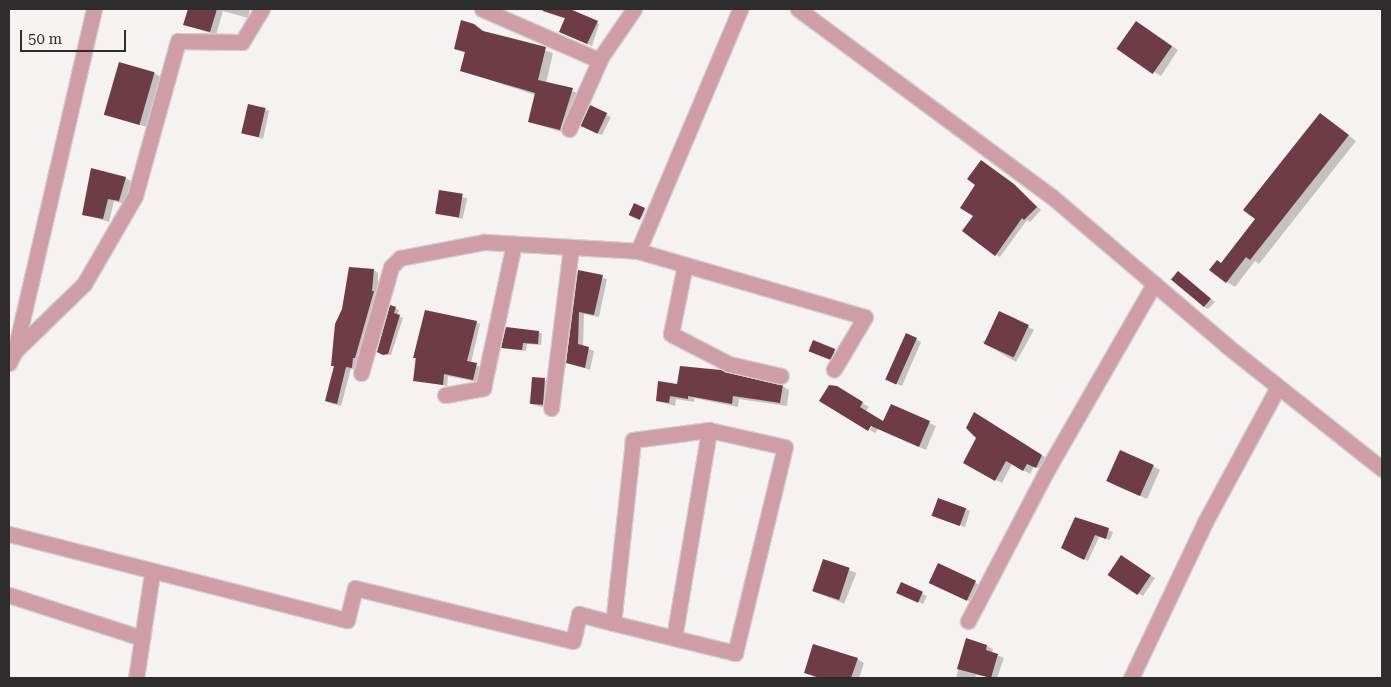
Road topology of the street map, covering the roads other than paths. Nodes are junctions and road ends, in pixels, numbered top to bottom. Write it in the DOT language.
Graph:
graph roads {
  1 [pos="94,9"];
  2 [pos="262,9"];
  3 [pos="482,9"];
  4 [pos="634,9"];
  5 [pos="740,9"];
  6 [pos="798,9"];
  7 [pos="594,58"];
  8 [pos="569,129"];
  9 [pos="514,244"];
  10 [pos="571,247"];
  11 [pos="638,250"];
  12 [pos="685,264"];
  13 [pos="1154,284"];
  14 [pos="12,357"];
  15 [pos="834,369"];
  16 [pos="361,372"];
  17 [pos="781,376"];
  18 [pos="1278,387"];
  19 [pos="445,395"];
  20 [pos="551,408"];
  21 [pos="709,430"];
  22 [pos="1382,469"];
  23 [pos="9,534"];
  24 [pos="152,572"];
  25 [pos="9,595"];
  26 [pos="968,621"];
  27 [pos="613,623"];
  28 [pos="142,638"];
  29 [pos="674,638"];
  30 [pos="136,678"];
  31 [pos="1131,678"];
  1 -- 14 [label="street"];
  2 -- 14 [label="street"];
  3 -- 7 [label="street"];
  4 -- 8 [label="street"];
  5 -- 11 [label="street"];
  6 -- 13 [label="street"];
  9 -- 10 [label="street"];
  9 -- 16 [label="street"];
  9 -- 19 [label="street"];
  10 -- 11 [label="street"];
  10 -- 20 [label="street"];
  11 -- 12 [label="street"];
  12 -- 15 [label="street"];
  12 -- 17 [label="street"];
  13 -- 18 [label="street"];
  13 -- 26 [label="street"];
  18 -- 22 [label="street"];
  18 -- 31 [label="street"];
  21 -- 27 [label="street"];
  21 -- 29 [label="street"];
  21 -- 29 [label="street"];
  23 -- 24 [label="street"];
  24 -- 27 [label="street"];
  24 -- 28 [label="street"];
  25 -- 28 [label="street"];
  27 -- 29 [label="street"];
  28 -- 30 [label="street"];
}
